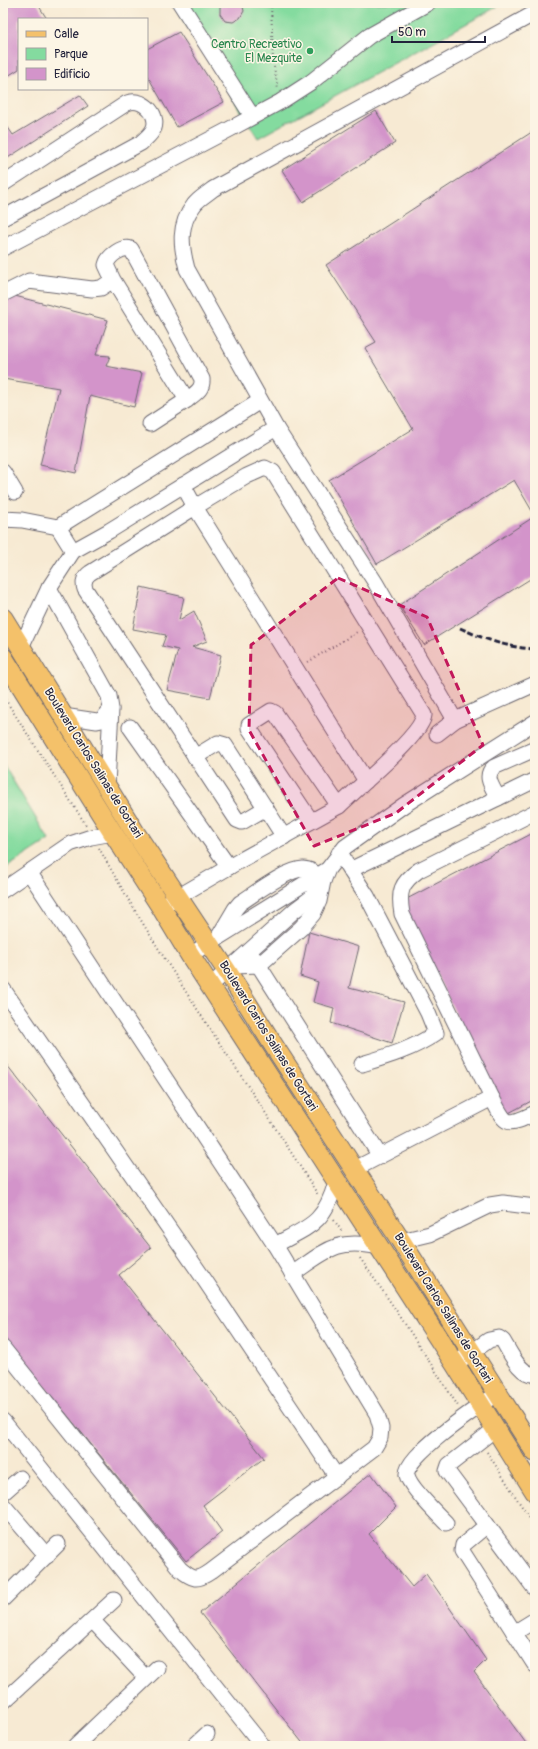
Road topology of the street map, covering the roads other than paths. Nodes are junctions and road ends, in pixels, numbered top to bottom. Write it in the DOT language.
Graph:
graph roads {
  1 [pos="180,3"];
  2 [pos="428,3"];
  3 [pos="535,13"];
  4 [pos="252,116"];
  5 [pos="3,184"];
  6 [pos="3,218"];
  7 [pos="4,245"];
  8 [pos="113,280"];
  9 [pos="3,294"];
  10 [pos="187,400"];
  11 [pos="260,401"];
  12 [pos="150,424"];
  13 [pos="276,428"];
  14 [pos="3,472"];
  15 [pos="183,485"];
  16 [pos="15,492"];
  17 [pos="195,507"];
  18 [pos="3,520"];
  19 [pos="58,527"];
  20 [pos="73,551"];
  21 [pos="49,588"];
  22 [pos="3,618"];
  23 [pos="21,647"];
  24 [pos="3,657"];
  25 [pos="535,684"];
  26 [pos="111,709"];
  27 [pos="63,716"];
  28 [pos="455,720"];
  29 [pos="535,722"];
  30 [pos="130,727"];
  31 [pos="437,734"];
  32 [pos="535,749"];
  33 [pos="195,757"];
  34 [pos="535,780"];
  35 [pos="366,781"];
  36 [pos="107,785"];
  37 [pos="498,798"];
  38 [pos="339,806"];
  39 [pos="266,808"];
  40 [pos="535,812"];
  41 [pos="311,821"];
  42 [pos="113,833"];
  43 [pos="284,836"];
  44 [pos="339,853"];
  45 [pos="229,867"];
  46 [pos="350,870"];
  47 [pos="29,872"];
  48 [pos="323,875"];
  49 [pos="3,890"];
  50 [pos="178,897"];
  51 [pos="161,907"];
  52 [pos="265,907"];
  53 [pos="239,915"];
  54 [pos="278,925"];
  55 [pos="214,939"];
  56 [pos="249,951"];
  57 [pos="190,955"];
  58 [pos="259,965"];
  59 [pos="230,968"];
  60 [pos="210,986"];
  61 [pos="3,989"];
  62 [pos="459,1030"];
  63 [pos="436,1033"];
  64 [pos="362,1064"];
  65 [pos="492,1098"];
  66 [pos="535,1113"];
  67 [pos="380,1156"];
  68 [pos="353,1170"];
  69 [pos="336,1182"];
  70 [pos="535,1207"];
  71 [pos="401,1241"];
  72 [pos="275,1245"];
  73 [pos="378,1247"];
  74 [pos="292,1274"];
  75 [pos="3,1348"];
  76 [pos="471,1352"];
  77 [pos="455,1364"];
  78 [pos="535,1374"];
  79 [pos="497,1394"];
  80 [pos="480,1406"];
  81 [pos="3,1421"];
  82 [pos="495,1429"];
  83 [pos="535,1452"];
  84 [pos="337,1477"];
  85 [pos="20,1478"];
  86 [pos="535,1492"];
  87 [pos="3,1493"];
  88 [pos="3,1505"];
  89 [pos="446,1523"];
  90 [pos="487,1525"];
  91 [pos="58,1544"];
  92 [pos="47,1556"];
  93 [pos="535,1588"];
  94 [pos="3,1599"];
  95 [pos="114,1600"];
  96 [pos="94,1620"];
  97 [pos="535,1620"];
  98 [pos="514,1633"];
  99 [pos="535,1665"];
  100 [pos="3,1702"];
  101 [pos="207,1734"];
  102 [pos="75,1746"];
  103 [pos="194,1746"];
  104 [pos="263,1746"];
  1 -- 4 [label="street"];
  2 -- 4 [label="street"];
  3 -- 11 [label="street"];
  4 -- 7 [label="street"];
  5 -- 6 [label="street"];
  8 -- 9 [label="street"];
  8 -- 10 [label="street"];
  8 -- 10 [label="street"];
  10 -- 12 [label="street"];
  11 -- 13 [label="street"];
  11 -- 19 [label="street"];
  13 -- 15 [label="street"];
  13 -- 28 [label="street"];
  14 -- 16 [label="street"];
  15 -- 17 [label="street"];
  15 -- 20 [label="street"];
  17 -- 33 [label="street"];
  17 -- 35 [label="street"];
  17 -- 35 [label="street"];
  18 -- 19 [label="street"];
  19 -- 20 [label="street"];
  20 -- 21 [label="street"];
  21 -- 23 [label="street"];
  21 -- 26 [label="street"];
  22 -- 23 [label="main road, Boulevard Carlos Salinas de Gortari"];
  23 -- 27 [label="main road, Boulevard Carlos Salinas de Gortari"];
  24 -- 42 [label="main road, Boulevard Carlos Salinas de Gortari"];
  25 -- 28 [label="street"];
  26 -- 27 [label="street"];
  26 -- 36 [label="street"];
  27 -- 36 [label="main road, Boulevard Carlos Salinas de Gortari"];
  28 -- 31 [label="street"];
  29 -- 44 [label="street"];
  30 -- 45 [label="street"];
  32 -- 37 [label="street"];
  33 -- 39 [label="street"];
  33 -- 39 [label="street"];
  34 -- 37 [label="street"];
  35 -- 38 [label="street"];
  36 -- 50 [label="main road, Boulevard Carlos Salinas de Gortari"];
  37 -- 46 [label="street"];
  38 -- 41 [label="street"];
  38 -- 41 [label="street"];
  39 -- 43 [label="street"];
  40 -- 62 [label="street"];
  41 -- 43 [label="street"];
  42 -- 47 [label="street"];
  42 -- 51 [label="main road, Boulevard Carlos Salinas de Gortari"];
  43 -- 45 [label="street"];
  44 -- 46 [label="street"];
  44 -- 48 [label="street"];
  45 -- 50 [label="street"];
  46 -- 63 [label="street"];
  47 -- 49 [label="street"];
  47 -- 72 [label="street"];
  48 -- 52 [label="street"];
  48 -- 53 [label="street"];
  48 -- 54 [label="street"];
  48 -- 58 [label="street"];
  50 -- 51 [label="street"];
  50 -- 55 [label="main road, Boulevard Carlos Salinas de Gortari"];
  51 -- 57 [label="main road, Boulevard Carlos Salinas de Gortari"];
  52 -- 53 [label="street"];
  52 -- 54 [label="street"];
  53 -- 55 [label="street"];
  54 -- 56 [label="street"];
  55 -- 57 [label="street"];
  55 -- 59 [label="main road, Boulevard Carlos Salinas de Gortari"];
  56 -- 58 [label="street"];
  56 -- 59 [label="street"];
  57 -- 60 [label="main road, Boulevard Carlos Salinas de Gortari"];
  58 -- 59 [label="street"];
  58 -- 67 [label="street"];
  59 -- 60 [label="street"];
  59 -- 68 [label="main road, Boulevard Carlos Salinas de Gortari"];
  60 -- 69 [label="main road, Boulevard Carlos Salinas de Gortari"];
  61 -- 84 [label="street"];
  62 -- 63 [label="street"];
  62 -- 65 [label="street"];
  63 -- 64 [label="street"];
  65 -- 66 [label="street"];
  65 -- 67 [label="street"];
  67 -- 68 [label="street"];
  68 -- 71 [label="main road, Boulevard Carlos Salinas de Gortari"];
  69 -- 72 [label="street"];
  69 -- 73 [label="main road, Boulevard Carlos Salinas de Gortari"];
  70 -- 71 [label="street"];
  71 -- 76 [label="main road, Boulevard Carlos Salinas de Gortari"];
  72 -- 74 [label="street"];
  73 -- 74 [label="street"];
  73 -- 77 [label="main road, Boulevard Carlos Salinas de Gortari"];
  74 -- 84 [label="street"];
  75 -- 84 [label="street"];
  76 -- 77 [label="street"];
  76 -- 78 [label="street"];
  76 -- 79 [label="main road, Boulevard Carlos Salinas de Gortari"];
  77 -- 80 [label="main road, Boulevard Carlos Salinas de Gortari"];
  79 -- 80 [label="street"];
  79 -- 83 [label="main road, Boulevard Carlos Salinas de Gortari"];
  80 -- 82 [label="main road, Boulevard Carlos Salinas de Gortari"];
  80 -- 89 [label="street"];
  81 -- 104 [label="street"];
  82 -- 86 [label="main road, Boulevard Carlos Salinas de Gortari"];
  82 -- 90 [label="street"];
  85 -- 87 [label="street"];
  88 -- 92 [label="street"];
  90 -- 93 [label="street"];
  90 -- 98 [label="street"];
  91 -- 92 [label="street"];
  92 -- 94 [label="street"];
  95 -- 96 [label="street"];
  96 -- 100 [label="street"];
  96 -- 102 [label="street"];
  97 -- 98 [label="street"];
  98 -- 99 [label="street"];
  101 -- 103 [label="street"];
}
